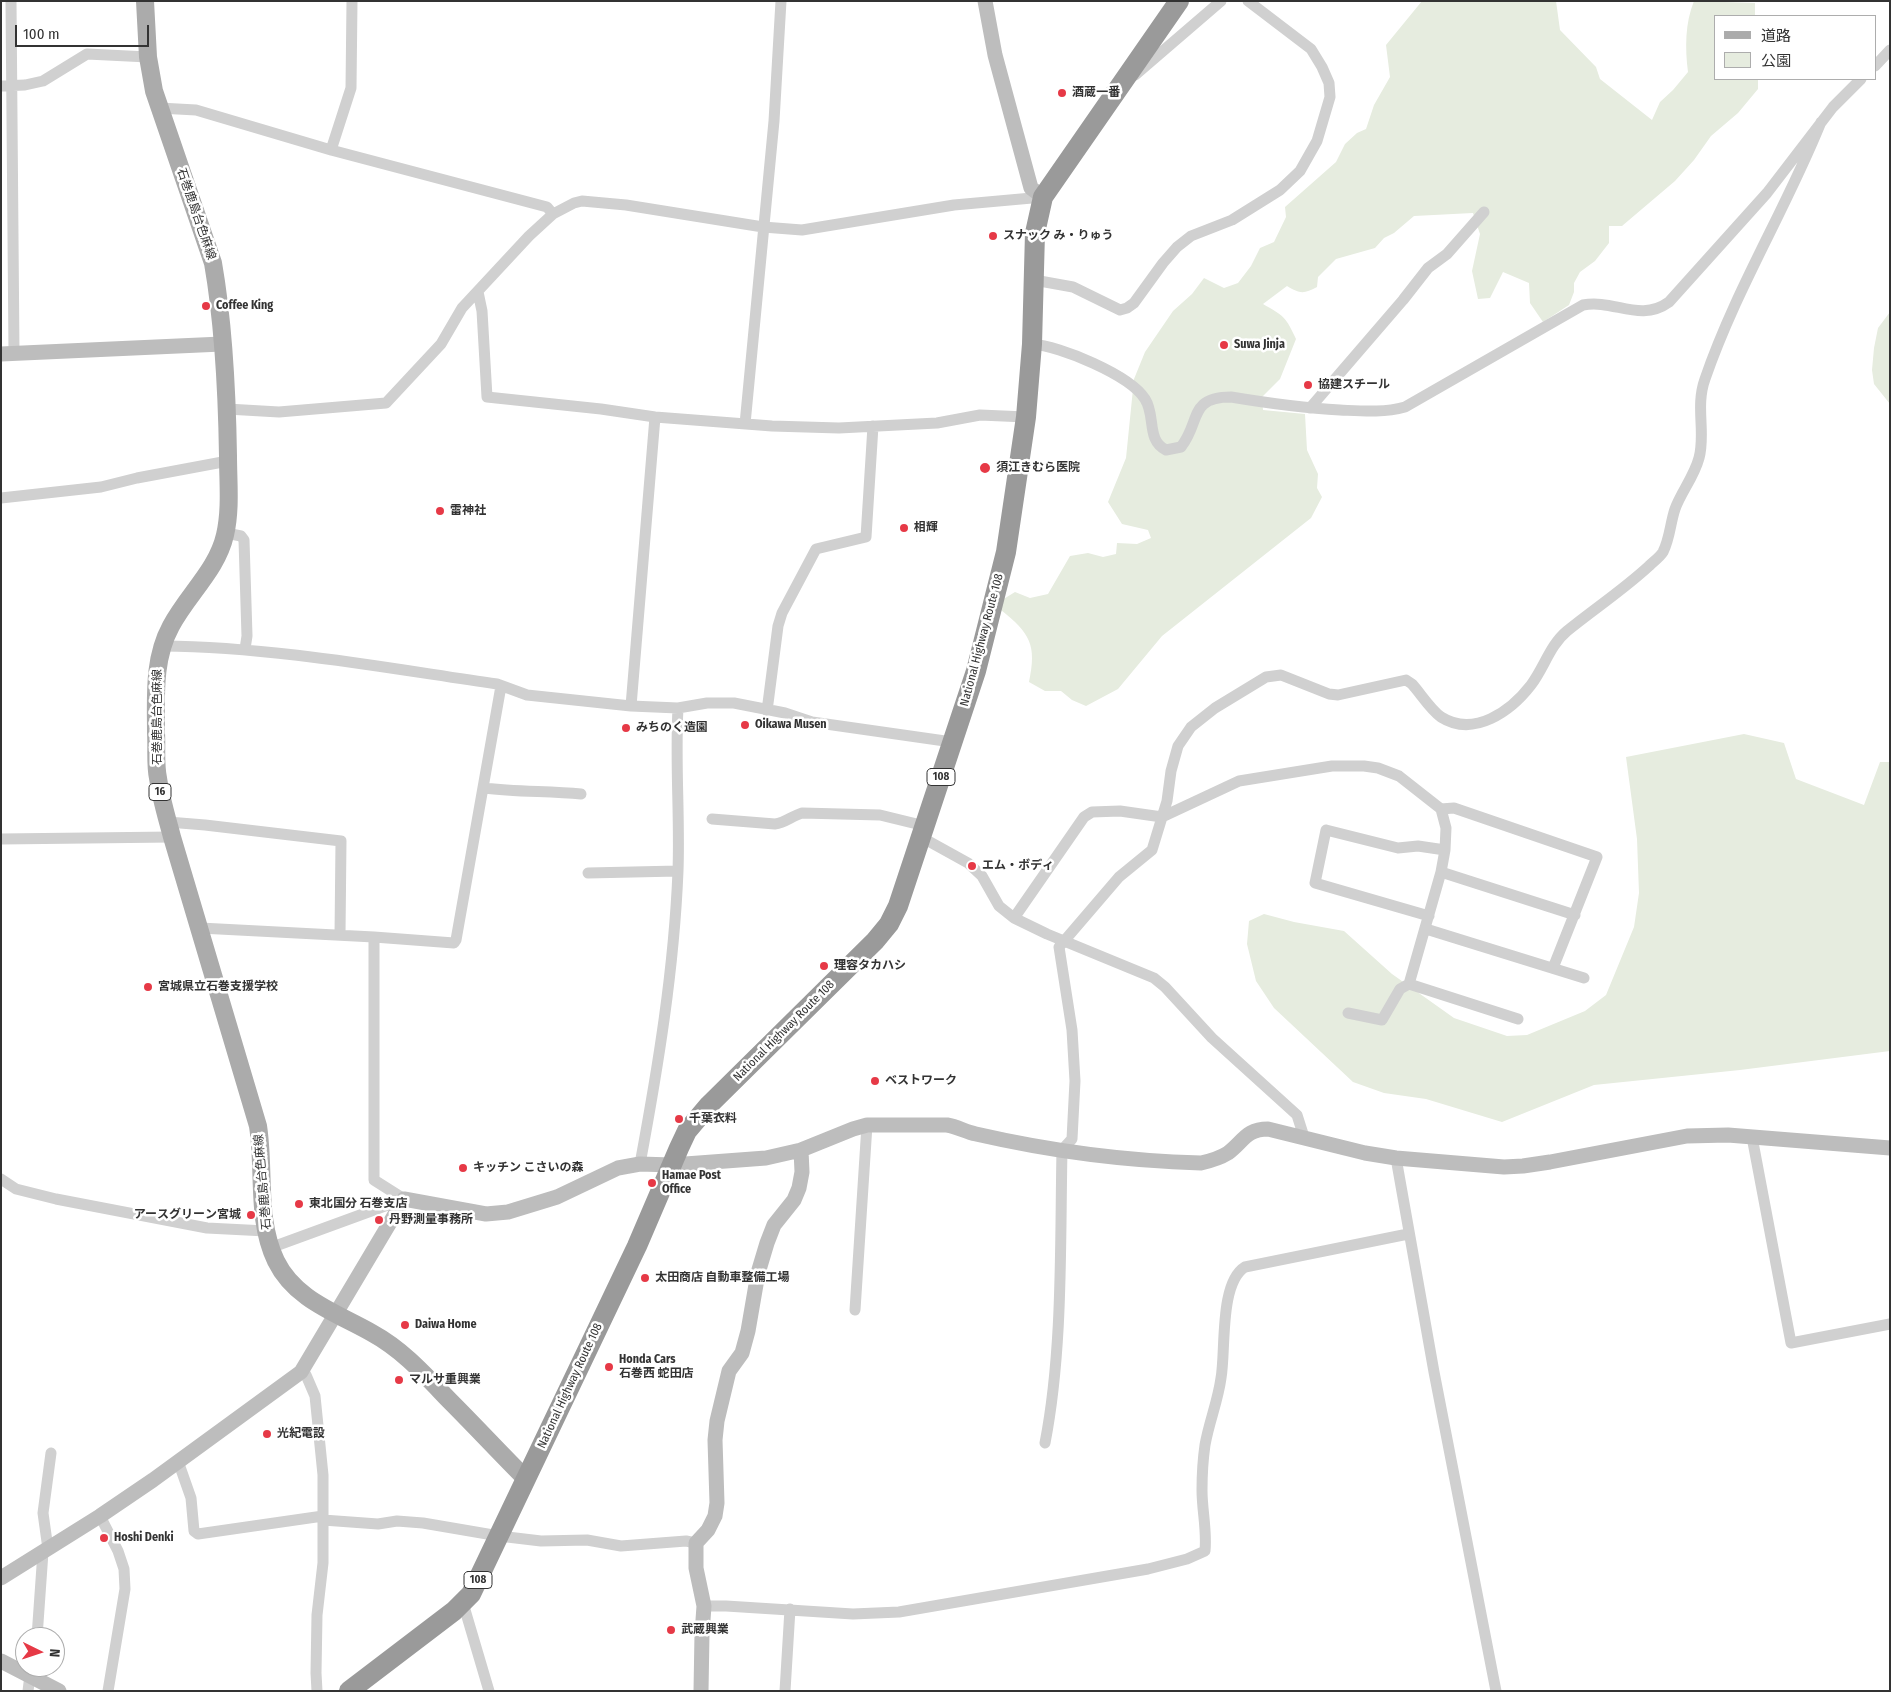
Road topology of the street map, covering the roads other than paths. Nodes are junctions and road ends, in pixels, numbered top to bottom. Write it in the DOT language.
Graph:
graph roads {
  1 [pos="11,1"];
  2 [pos="145,1"];
  3 [pos="352,1"];
  4 [pos="781,1"];
  5 [pos="985,1"];
  6 [pos="1178,1"];
  7 [pos="1221,1"];
  8 [pos="1248,1"];
  9 [pos="1890,50"];
  10 [pos="148,57"];
  11 [pos="1876,65"];
  12 [pos="1861,80"];
  13 [pos="6,86"];
  14 [pos="1116,92"];
  15 [pos="159,108"];
  16 [pos="1821,122"];
  17 [pos="332,150"];
  18 [pos="1043,197"];
  19 [pos="1484,212"];
  20 [pos="553,214"];
  21 [pos="763,227"];
  22 [pos="1034,280"];
  23 [pos="478,292"];
  24 [pos="222,344"];
  25 [pos="1032,344"];
  26 [pos="8,354"];
  27 [pos="1310,408"];
  28 [pos="227,409"];
  29 [pos="655,417"];
  30 [pos="1026,417"];
  31 [pos="745,424"];
  32 [pos="873,426"];
  33 [pos="228,461"];
  34 [pos="1,498"];
  35 [pos="226,533"];
  36 [pos="162,646"];
  37 [pos="245,649"];
  38 [pos="501,686"];
  39 [pos="631,706"];
  40 [pos="678,708"];
  41 [pos="767,711"];
  42 [pos="952,742"];
  43 [pos="484,788"];
  44 [pos="581,794"];
  45 [pos="1441,809"];
  46 [pos="1162,817"];
  47 [pos="712,819"];
  48 [pos="170,830"];
  49 [pos="923,831"];
  50 [pos="1,839"];
  51 [pos="1445,850"];
  52 [pos="678,871"];
  53 [pos="1441,872"];
  54 [pos="588,873"];
  55 [pos="1575,914"];
  56 [pos="1429,916"];
  57 [pos="1014,918"];
  58 [pos="200,928"];
  59 [pos="1426,929"];
  60 [pos="340,935"];
  61 [pos="374,937"];
  62 [pos="1063,941"];
  63 [pos="1553,968"];
  64 [pos="1584,978"];
  65 [pos="1409,984"];
  66 [pos="1348,1013"];
  67 [pos="1518,1019"];
  68 [pos="867,1125"];
  69 [pos="1752,1136"];
  70 [pos="1304,1137"];
  71 [pos="1890,1148"];
  72 [pos="801,1150"];
  73 [pos="1062,1150"];
  74 [pos="1396,1158"];
  75 [pos="640,1164"];
  76 [pos="672,1165"];
  77 [pos="1,1179"];
  78 [pos="404,1199"];
  79 [pos="1408,1234"];
  80 [pos="268,1240"];
  81 [pos="855,1310"];
  82 [pos="334,1314"];
  83 [pos="1890,1324"];
  84 [pos="301,1372"];
  85 [pos="1045,1443"];
  86 [pos="51,1453"];
  87 [pos="178,1461"];
  88 [pos="526,1479"];
  89 [pos="100,1516"];
  90 [pos="323,1518"];
  91 [pos="499,1536"];
  92 [pos="696,1543"];
  93 [pos="45,1550"];
  94 [pos="1,1578"];
  95 [pos="463,1603"];
  96 [pos="704,1606"];
  97 [pos="790,1610"];
  98 [pos="38,1627"];
  99 [pos="396,1654"];
  100 [pos="1,1660"];
  101 [pos="32,1678"];
  102 [pos="59,1691"];
  103 [pos="108,1691"];
  104 [pos="317,1691"];
  105 [pos="349,1691"];
  106 [pos="359,1691"];
  107 [pos="489,1691"];
  108 [pos="701,1691"];
  109 [pos="785,1691"];
  110 [pos="1496,1691"];
  1 -- 13 [label="street"];
  2 -- 10 [label="main road, 石巻鹿島台色麻線 / 16"];
  3 -- 17 [label="street"];
  4 -- 21 [label="street"];
  5 -- 18 [label="street"];
  6 -- 14 [label="highway, National Highway Route 108 / 108"];
  7 -- 14 [label="street"];
  8 -- 22 [label="street"];
  9 -- 11 [label="street"];
  10 -- 13 [label="street"];
  10 -- 15 [label="main road, 石巻鹿島台色麻線 / 16"];
  12 -- 16 [label="street"];
  13 -- 26 [label="street"];
  14 -- 18 [label="highway, National Highway Route 108 / 108"];
  15 -- 17 [label="street"];
  15 -- 24 [label="main road, 石巻鹿島台色麻線 / 16"];
  16 -- 27 [label="street"];
  16 -- 46 [label="street"];
  17 -- 20 [label="street"];
  18 -- 21 [label="street"];
  18 -- 22 [label="highway, National Highway Route 108 / 108"];
  19 -- 27 [label="street"];
  20 -- 21 [label="street"];
  20 -- 23 [label="street"];
  21 -- 31 [label="street"];
  22 -- 25 [label="highway, National Highway Route 108 / 108"];
  23 -- 28 [label="street"];
  23 -- 29 [label="street"];
  24 -- 26 [label="street"];
  24 -- 28 [label="main road, 石巻鹿島台色麻線 / 16"];
  25 -- 27 [label="street"];
  25 -- 30 [label="highway, National Highway Route 108 / 108"];
  28 -- 33 [label="main road, 石巻鹿島台色麻線 / 16"];
  29 -- 31 [label="street"];
  29 -- 39 [label="street"];
  30 -- 32 [label="street"];
  30 -- 42 [label="highway, National Highway Route 108 / 108"];
  31 -- 32 [label="street"];
  32 -- 41 [label="street"];
  33 -- 34 [label="street"];
  33 -- 35 [label="main road, 石巻鹿島台色麻線 / 16"];
  35 -- 36 [label="main road, 石巻鹿島台色麻線 / 16"];
  35 -- 37 [label="street"];
  36 -- 37 [label="street"];
  36 -- 48 [label="main road, 石巻鹿島台色麻線 / 16"];
  37 -- 38 [label="street"];
  38 -- 39 [label="street"];
  38 -- 43 [label="street"];
  39 -- 40 [label="street"];
  40 -- 41 [label="street"];
  40 -- 52 [label="street"];
  41 -- 42 [label="street"];
  42 -- 49 [label="highway, National Highway Route 108 / 108"];
  43 -- 44 [label="street"];
  43 -- 61 [label="street"];
  45 -- 46 [label="street"];
  45 -- 51 [label="street"];
  45 -- 55 [label="street"];
  46 -- 57 [label="street"];
  46 -- 62 [label="street"];
  47 -- 49 [label="street"];
  48 -- 50 [label="street"];
  48 -- 58 [label="main road, 石巻鹿島台色麻線 / 16"];
  48 -- 60 [label="street"];
  49 -- 57 [label="street"];
  49 -- 76 [label="highway, National Highway Route 108 / 108"];
  51 -- 53 [label="street"];
  51 -- 56 [label="street"];
  52 -- 54 [label="street"];
  52 -- 75 [label="street"];
  53 -- 55 [label="street"];
  53 -- 56 [label="street"];
  55 -- 63 [label="street"];
  56 -- 59 [label="street"];
  57 -- 62 [label="street"];
  58 -- 60 [label="street"];
  58 -- 80 [label="main road, 石巻鹿島台色麻線 / 16"];
  59 -- 63 [label="street"];
  59 -- 65 [label="street"];
  60 -- 61 [label="street"];
  61 -- 78 [label="street"];
  62 -- 70 [label="street"];
  62 -- 73 [label="street"];
  63 -- 64 [label="street"];
  65 -- 66 [label="street"];
  65 -- 67 [label="street"];
  68 -- 72 [label="street"];
  68 -- 73 [label="street"];
  68 -- 81 [label="street"];
  69 -- 71 [label="street"];
  69 -- 74 [label="street"];
  69 -- 83 [label="street"];
  70 -- 73 [label="street"];
  70 -- 74 [label="street"];
  72 -- 76 [label="street"];
  72 -- 92 [label="street"];
  73 -- 85 [label="street"];
  74 -- 79 [label="street"];
  75 -- 76 [label="street"];
  75 -- 78 [label="street"];
  76 -- 88 [label="highway, National Highway Route 108 / 108"];
  77 -- 80 [label="street"];
  78 -- 80 [label="street"];
  78 -- 82 [label="street"];
  79 -- 97 [label="street"];
  79 -- 110 [label="street"];
  80 -- 82 [label="main road, 石巻鹿島台色麻線 / 16"];
  82 -- 84 [label="street"];
  82 -- 88 [label="main road, 石巻鹿島台色麻線 / 16"];
  84 -- 87 [label="street"];
  84 -- 90 [label="street"];
  86 -- 93 [label="street"];
  87 -- 89 [label="street"];
  87 -- 90 [label="street"];
  88 -- 91 [label="highway, National Highway Route 108 / 108"];
  89 -- 93 [label="street"];
  89 -- 103 [label="street"];
  90 -- 91 [label="street"];
  90 -- 104 [label="street"];
  91 -- 92 [label="street"];
  91 -- 95 [label="highway, National Highway Route 108 / 108"];
  92 -- 96 [label="street"];
  93 -- 94 [label="street"];
  93 -- 98 [label="street"];
  95 -- 99 [label="highway, National Highway Route 108 / 108"];
  95 -- 107 [label="street"];
  96 -- 97 [label="street"];
  96 -- 108 [label="street"];
  97 -- 109 [label="street"];
  99 -- 105 [label="highway, National Highway Route 108 / 108"];
  99 -- 106 [label="highway, National Highway Route 108 / 108"];
  100 -- 101 [label="street"];
  101 -- 102 [label="street"];
}
